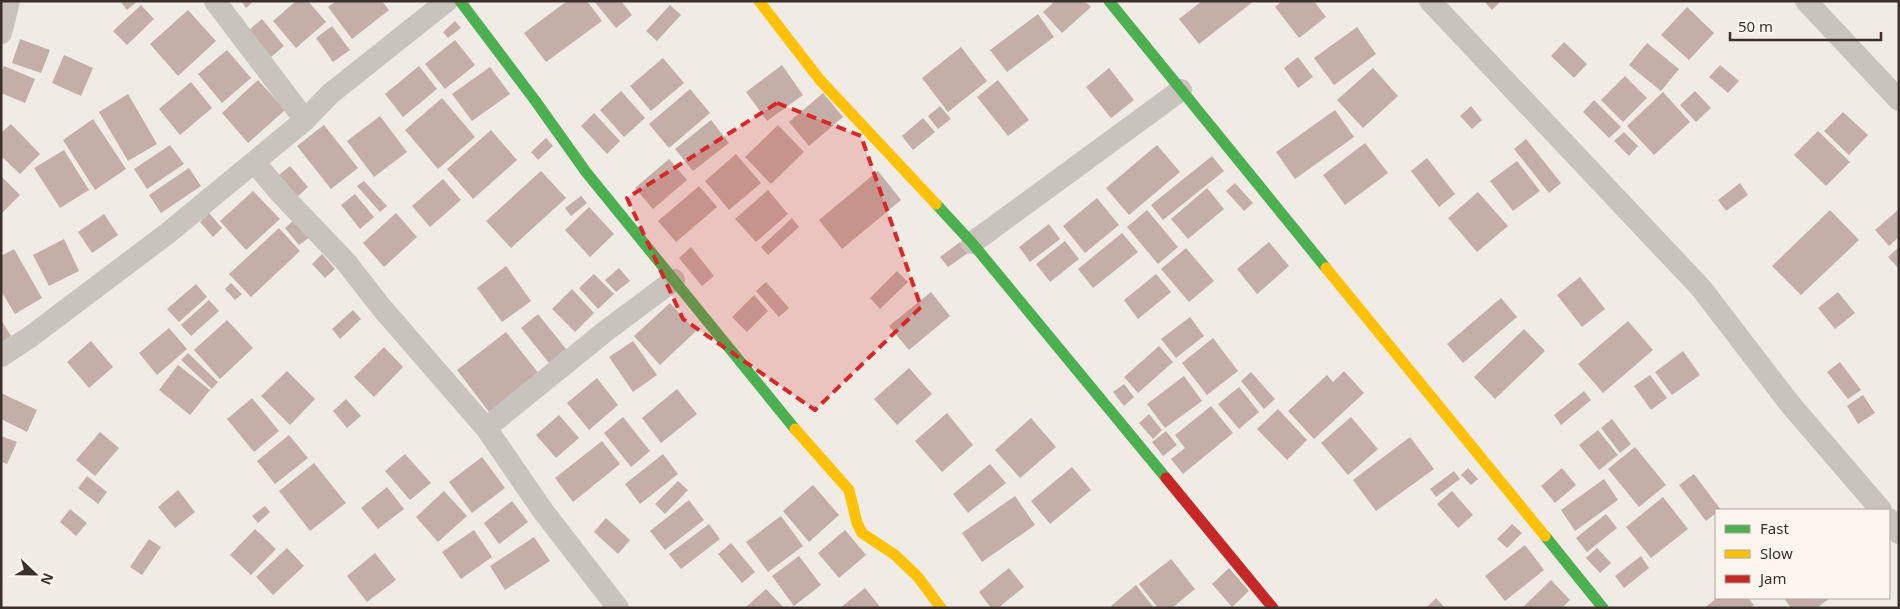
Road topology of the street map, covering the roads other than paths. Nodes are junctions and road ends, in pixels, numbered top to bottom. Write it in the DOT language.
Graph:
graph roads {
  1 [pos="8,1"];
  2 [pos="214,1"];
  3 [pos="447,1"];
  4 [pos="460,1"];
  5 [pos="759,1"];
  6 [pos="1109,1"];
  7 [pos="1430,1"];
  8 [pos="1806,1"];
  9 [pos="1,33"];
  10 [pos="1181,90"];
  11 [pos="1899,100"];
  12 [pos="305,120"];
  13 [pos="254,162"];
  14 [pos="972,244"];
  15 [pos="674,280"];
  16 [pos="1,356"];
  17 [pos="486,428"];
  18 [pos="1882,509"];
  19 [pos="618,608"];
  20 [pos="941,608"];
  21 [pos="1273,608"];
  22 [pos="1603,608"];
  1 -- 9 [label="street"];
  2 -- 12 [label="street"];
  3 -- 12 [label="street"];
  4 -- 15 [label="street"];
  5 -- 14 [label="street"];
  6 -- 10 [label="street"];
  7 -- 18 [label="street"];
  8 -- 11 [label="street"];
  10 -- 14 [label="street"];
  10 -- 22 [label="street"];
  12 -- 13 [label="street"];
  13 -- 16 [label="street"];
  13 -- 17 [label="street"];
  14 -- 21 [label="street"];
  15 -- 17 [label="street"];
  15 -- 20 [label="street"];
  17 -- 19 [label="street"];
}
